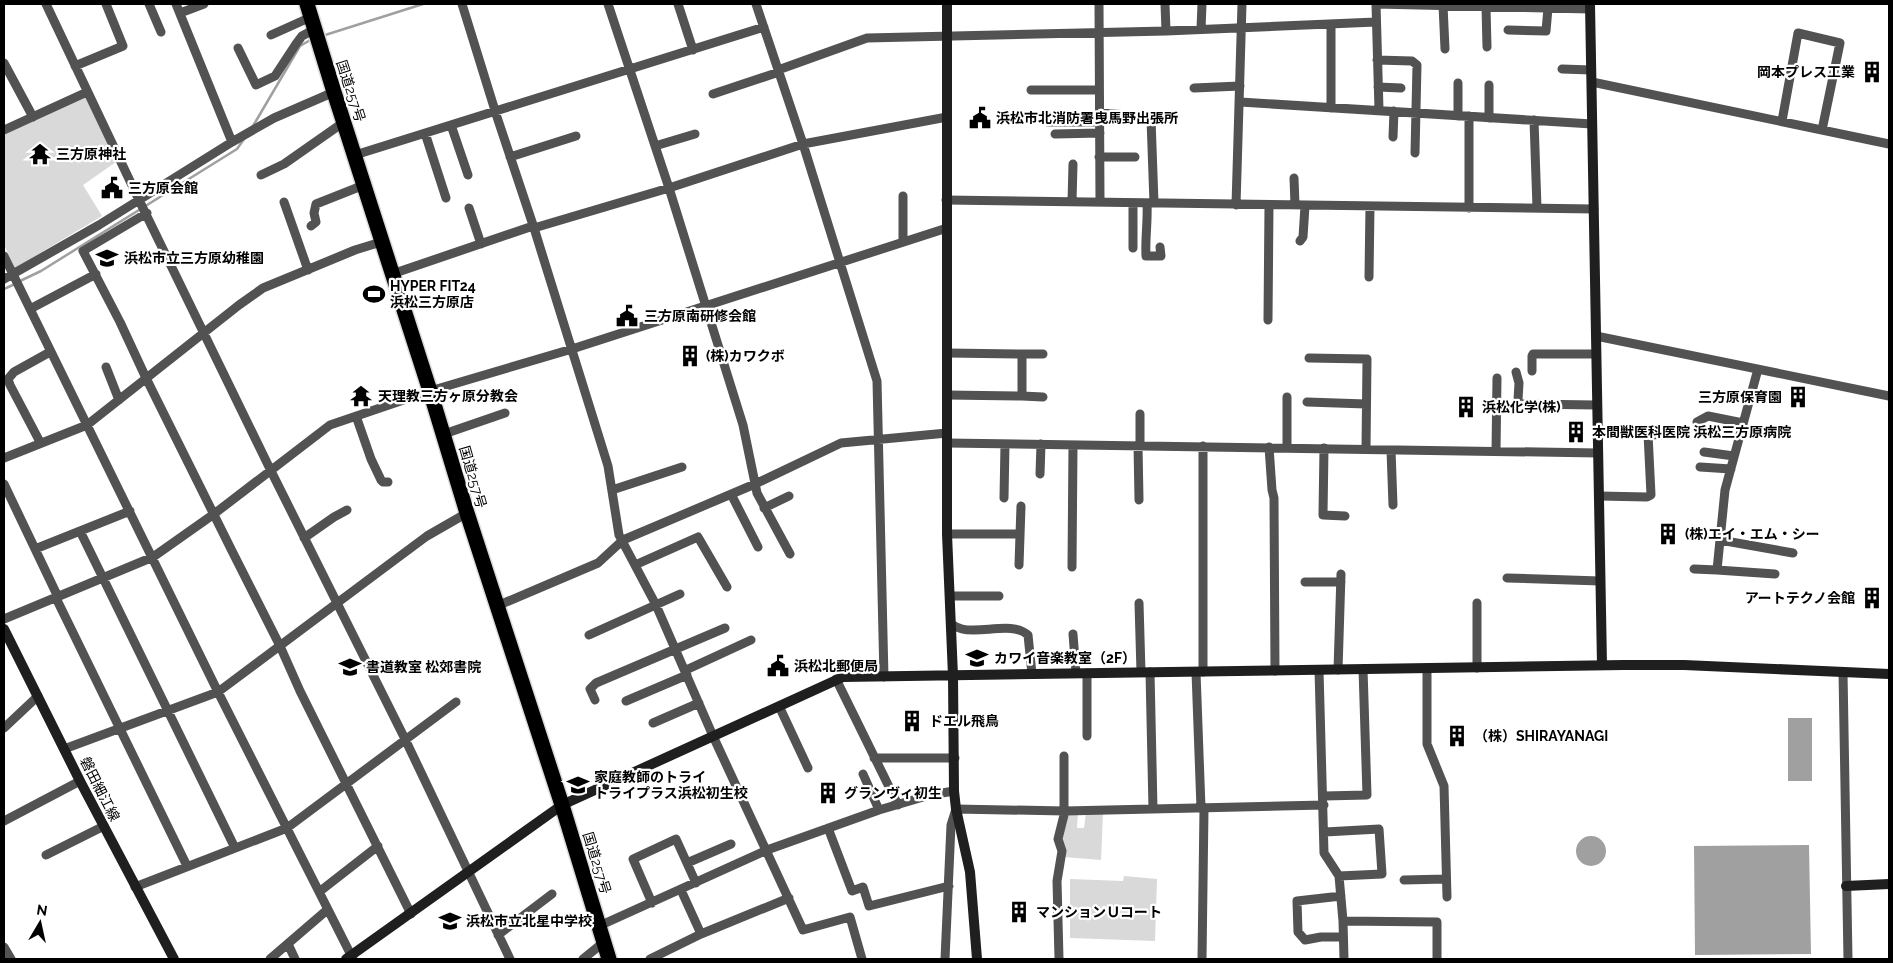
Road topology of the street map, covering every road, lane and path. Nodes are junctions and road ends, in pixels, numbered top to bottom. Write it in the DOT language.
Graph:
graph roads {
  1 [pos="48,4"];
  2 [pos="106,4"];
  3 [pos="150,4"];
  4 [pos="176,4"];
  5 [pos="204,4"];
  6 [pos="462,4"];
  7 [pos="608,4"];
  8 [pos="678,4"];
  9 [pos="756,4"];
  10 [pos="947,4"];
  11 [pos="1099,4"];
  12 [pos="1165,4"];
  13 [pos="1202,4"];
  14 [pos="1242,4"];
  15 [pos="1376,4"];
  16 [pos="1464,5"];
  17 [pos="1443,6"];
  18 [pos="1486,6"];
  19 [pos="1590,6"];
  20 [pos="1548,8"];
  21 [pos="180,13"];
  22 [pos="1376,22"];
  23 [pos="1330,24"];
  24 [pos="314,25"];
  25 [pos="764,27"];
  26 [pos="1242,27"];
  27 [pos="1201,29"];
  28 [pos="1508,30"];
  29 [pos="1166,31"];
  30 [pos="161,32"];
  31 [pos="1100,33"];
  32 [pos="271,36"];
  33 [pos="947,36"];
  34 [pos="238,48"];
  35 [pos="1487,48"];
  36 [pos="1446,49"];
  37 [pos="693,50"];
  38 [pos="1377,60"];
  39 [pos="4,63"];
  40 [pos="75,66"];
  41 [pos="629,69"];
  42 [pos="1562,69"];
  43 [pos="1591,70"];
  44 [pos="779,71"];
  45 [pos="1592,82"];
  46 [pos="1458,83"];
  47 [pos="1240,86"];
  48 [pos="1489,86"];
  49 [pos="1378,87"];
  50 [pos="1194,88"];
  51 [pos="1402,88"];
  52 [pos="1031,90"];
  53 [pos="1099,90"];
  54 [pos="88,92"];
  55 [pos="334,92"];
  56 [pos="713,94"];
  57 [pos="1240,102"];
  58 [pos="1332,108"];
  59 [pos="1379,110"];
  60 [pos="495,111"];
  61 [pos="1394,111"];
  62 [pos="1416,113"];
  63 [pos="1458,116"];
  64 [pos="1469,116"];
  65 [pos="33,117"];
  66 [pos="1100,117"];
  67 [pos="948,118"];
  68 [pos="1489,118"];
  69 [pos="1534,120"];
  70 [pos="1782,121"];
  71 [pos="344,122"];
  72 [pos="1048,122"];
  73 [pos="1592,124"];
  74 [pos="451,125"];
  75 [pos="4,130"];
  76 [pos="1822,130"];
  77 [pos="425,133"];
  78 [pos="1100,133"];
  79 [pos="695,134"];
  80 [pos="1054,134"];
  81 [pos="576,136"];
  82 [pos="1393,137"];
  83 [pos="236,140"];
  84 [pos="803,144"];
  85 [pos="1889,144"];
  86 [pos="655,146"];
  87 [pos="1415,153"];
  88 [pos="355,155"];
  89 [pos="1135,156"];
  90 [pos="510,157"];
  91 [pos="1099,157"];
  92 [pos="1073,164"];
  93 [pos="261,175"];
  94 [pos="468,175"];
  95 [pos="1294,178"];
  96 [pos="364,185"];
  97 [pos="669,188"];
  98 [pos="903,196"];
  99 [pos="446,198"];
  100 [pos="139,200"];
  101 [pos="946,200"];
  102 [pos="284,202"];
  103 [pos="1072,202"];
  104 [pos="1100,202"];
  105 [pos="1133,203"];
  106 [pos="1151,203"];
  107 [pos="1236,205"];
  108 [pos="1270,205"];
  109 [pos="1300,205"];
  110 [pos="1370,206"];
  111 [pos="469,208"];
  112 [pos="1469,208"];
  113 [pos="1537,208"];
  114 [pos="1594,209"];
  115 [pos="147,214"];
  116 [pos="311,226"];
  117 [pos="534,227"];
  118 [pos="947,228"];
  119 [pos="903,241"];
  120 [pos="1300,241"];
  121 [pos="382,242"];
  122 [pos="481,244"];
  123 [pos="1160,246"];
  124 [pos="1133,248"];
  125 [pos="4,256"];
  126 [pos="839,263"];
  127 [pos="308,270"];
  128 [pos="96,274"];
  129 [pos="392,274"];
  130 [pos="13,275"];
  131 [pos="1369,277"];
  132 [pos="4,279"];
  133 [pos="705,306"];
  134 [pos="30,309"];
  135 [pos="1268,320"];
  136 [pos="204,332"];
  137 [pos="1596,336"];
  138 [pos="572,349"];
  139 [pos="50,352"];
  140 [pos="947,353"];
  141 [pos="1022,354"];
  142 [pos="1043,354"];
  143 [pos="1596,354"];
  144 [pos="1309,358"];
  145 [pos="106,367"];
  146 [pos="1758,369"];
  147 [pos="1532,371"];
  148 [pos="1516,372"];
  149 [pos="146,378"];
  150 [pos="1497,378"];
  151 [pos="430,391"];
  152 [pos="947,395"];
  153 [pos="1022,396"];
  154 [pos="1889,396"];
  155 [pos="1043,397"];
  156 [pos="1287,397"];
  157 [pos="119,400"];
  158 [pos="1307,402"];
  159 [pos="1366,404"];
  160 [pos="1597,405"];
  161 [pos="505,413"];
  162 [pos="1140,414"];
  163 [pos="356,416"];
  164 [pos="1697,422"];
  165 [pos="87,424"];
  166 [pos="1743,424"];
  167 [pos="1598,433"];
  168 [pos="444,434"];
  169 [pos="1648,434"];
  170 [pos="1665,435"];
  171 [pos="947,438"];
  172 [pos="878,439"];
  173 [pos="40,442"];
  174 [pos="1005,444"];
  175 [pos="1040,444"];
  176 [pos="1074,445"];
  177 [pos="1139,445"];
  178 [pos="1203,446"];
  179 [pos="1269,447"];
  180 [pos="1287,448"];
  181 [pos="1324,448"];
  182 [pos="1366,449"];
  183 [pos="1391,450"];
  184 [pos="1496,451"];
  185 [pos="1704,452"];
  186 [pos="1598,453"];
  187 [pos="1734,456"];
  188 [pos="4,458"];
  189 [pos="682,467"];
  190 [pos="1700,467"];
  191 [pos="1731,469"];
  192 [pos="271,471"];
  193 [pos="1040,474"];
  194 [pos="388,482"];
  195 [pos="4,484"];
  196 [pos="755,484"];
  197 [pos="612,490"];
  198 [pos="731,494"];
  199 [pos="789,496"];
  200 [pos="1599,496"];
  201 [pos="1004,498"];
  202 [pos="1138,500"];
  203 [pos="1393,505"];
  204 [pos="1021,506"];
  205 [pos="764,508"];
  206 [pos="347,510"];
  207 [pos="130,511"];
  208 [pos="466,513"];
  209 [pos="214,514"];
  210 [pos="1345,516"];
  211 [pos="80,531"];
  212 [pos="947,534"];
  213 [pos="1020,534"];
  214 [pos="304,538"];
  215 [pos="623,540"];
  216 [pos="1720,540"];
  217 [pos="758,547"];
  218 [pos="35,549"];
  219 [pos="790,554"];
  220 [pos="1793,554"];
  221 [pos="153,557"];
  222 [pos="635,565"];
  223 [pos="1019,565"];
  224 [pos="1072,567"];
  225 [pos="1694,569"];
  226 [pos="1717,570"];
  227 [pos="1775,574"];
  228 [pos="1507,578"];
  229 [pos="103,579"];
  230 [pos="1600,581"];
  231 [pos="1305,582"];
  232 [pos="727,586"];
  233 [pos="680,594"];
  234 [pos="950,596"];
  235 [pos="999,596"];
  236 [pos="57,597"];
  237 [pos="337,603"];
  238 [pos="1139,603"];
  239 [pos="1477,603"];
  240 [pos="656,605"];
  241 [pos="497,606"];
  242 [pos="4,619"];
  243 [pos="951,624"];
  244 [pos="725,628"];
  245 [pos="4,629"];
  246 [pos="1073,634"];
  247 [pos="589,635"];
  248 [pos="751,640"];
  249 [pos="280,646"];
  250 [pos="676,648"];
  251 [pos="1602,665"];
  252 [pos="1427,668"];
  253 [pos="1477,668"];
  254 [pos="1363,669"];
  255 [pos="1319,670"];
  256 [pos="1338,670"];
  257 [pos="1274,671"];
  258 [pos="686,672"];
  259 [pos="1145,672"];
  260 [pos="1200,672"];
  261 [pos="1843,672"];
  262 [pos="1076,673"];
  263 [pos="1087,673"];
  264 [pos="1032,674"];
  265 [pos="1889,674"];
  266 [pos="953,676"];
  267 [pos="884,677"];
  268 [pos="836,679"];
  269 [pos="218,692"];
  270 [pos="38,696"];
  271 [pos="594,700"];
  272 [pos="626,701"];
  273 [pos="456,702"];
  274 [pos="699,703"];
  275 [pos="779,706"];
  276 [pos="168,710"];
  277 [pos="653,723"];
  278 [pos="121,727"];
  279 [pos="4,728"];
  280 [pos="713,736"];
  281 [pos="1087,736"];
  282 [pos="405,739"];
  283 [pos="64,749"];
  284 [pos="1064,756"];
  285 [pos="874,758"];
  286 [pos="955,758"];
  287 [pos="808,768"];
  288 [pos="863,774"];
  289 [pos="80,781"];
  290 [pos="346,782"];
  291 [pos="954,791"];
  292 [pos="1324,801"];
  293 [pos="562,805"];
  294 [pos="898,805"];
  295 [pos="956,809"];
  296 [pos="1153,809"];
  297 [pos="1203,809"];
  298 [pos="879,810"];
  299 [pos="1065,811"];
  300 [pos="4,821"];
  301 [pos="104,826"];
  302 [pos="287,828"];
  303 [pos="828,828"];
  304 [pos="1325,832"];
  305 [pos="731,844"];
  306 [pos="378,846"];
  307 [pos="235,848"];
  308 [pos="767,850"];
  309 [pos="46,855"];
  310 [pos="687,863"];
  311 [pos="187,866"];
  312 [pos="469,871"];
  313 [pos="1339,876"];
  314 [pos="1446,879"];
  315 [pos="1404,880"];
  316 [pos="696,883"];
  317 [pos="1889,884"];
  318 [pos="949,886"];
  319 [pos="1846,886"];
  320 [pos="135,888"];
  321 [pos="681,890"];
  322 [pos="319,892"];
  323 [pos="552,894"];
  324 [pos="1341,896"];
  325 [pos="1447,897"];
  326 [pos="789,898"];
  327 [pos="652,903"];
  328 [pos="327,910"];
  329 [pos="411,914"];
  330 [pos="1343,922"];
  331 [pos="599,926"];
  332 [pos="701,934"];
  333 [pos="498,935"];
  334 [pos="1343,937"];
  335 [pos="604,942"];
  336 [pos="288,944"];
  337 [pos="4,947"];
  338 [pos="350,958"];
  339 [pos="11,959"];
  340 [pos="174,959"];
  341 [pos="270,959"];
  342 [pos="295,959"];
  343 [pos="510,959"];
  344 [pos="583,959"];
  345 [pos="609,959"];
  346 [pos="650,959"];
  347 [pos="862,959"];
  348 [pos="945,959"];
  349 [pos="977,959"];
  350 [pos="1059,959"];
  351 [pos="1202,959"];
  352 [pos="1344,959"];
  353 [pos="1437,959"];
  354 [pos="1848,959"];
  1 -- 40 [label="street"];
  2 -- 40 [label="street"];
  3 -- 30 [label="street"];
  4 -- 21 [label="street"];
  5 -- 21 [label="street"];
  6 -- 60 [label="street"];
  7 -- 41 [label="street"];
  8 -- 37 [label="street"];
  9 -- 25 [label="street"];
  10 -- 33 [label="street"];
  11 -- 31 [label="street"];
  12 -- 29 [label="street"];
  13 -- 27 [label="street"];
  14 -- 26 [label="street"];
  15 -- 17 [label="street"];
  15 -- 22 [label="street"];
  16 -- 17 [label="street"];
  16 -- 18 [label="street"];
  17 -- 36 [label="street"];
  18 -- 20 [label="street"];
  18 -- 35 [label="street"];
  19 -- 20 [label="street"];
  19 -- 43 [label="street"];
  20 -- 28 [label="street"];
  21 -- 83 [label="street"];
  22 -- 23 [label="street"];
  22 -- 38 [label="street"];
  23 -- 26 [label="street"];
  23 -- 58 [label="street"];
  24 -- 32 [label="street"];
  24 -- 34 [label="street"];
  24 -- 55 [label="highway, 国道257号"];
  25 -- 37 [label="street"];
  25 -- 44 [label="street"];
  26 -- 27 [label="street"];
  26 -- 47 [label="street"];
  27 -- 29 [label="street"];
  29 -- 31 [label="street"];
  31 -- 33 [label="street"];
  31 -- 53 [label="street"];
  33 -- 44 [label="street"];
  33 -- 67 [label="street"];
  37 -- 41 [label="street"];
  38 -- 49 [label="street"];
  38 -- 62 [label="street"];
  39 -- 65 [label="street"];
  40 -- 54 [label="street"];
  41 -- 60 [label="street"];
  41 -- 86 [label="street"];
  42 -- 43 [label="street"];
  43 -- 45 [label="street"];
  44 -- 56 [label="street"];
  44 -- 84 [label="street"];
  45 -- 70 [label="street"];
  45 -- 73 [label="street"];
  46 -- 63 [label="street"];
  47 -- 50 [label="street"];
  47 -- 57 [label="street"];
  48 -- 68 [label="street"];
  49 -- 51 [label="street"];
  49 -- 59 [label="street"];
  52 -- 53 [label="street"];
  53 -- 66 [label="street"];
  54 -- 65 [label="street"];
  54 -- 100 [label="street"];
  55 -- 71 [label="highway, 国道257号"];
  55 -- 83 [label="street"];
  57 -- 58 [label="street"];
  57 -- 107 [label="street"];
  58 -- 59 [label="street"];
  59 -- 61 [label="street"];
  60 -- 74 [label="street"];
  60 -- 90 [label="street"];
  61 -- 62 [label="street"];
  61 -- 82 [label="street"];
  62 -- 63 [label="street"];
  62 -- 87 [label="street"];
  63 -- 64 [label="street"];
  64 -- 68 [label="street"];
  64 -- 112 [label="street"];
  65 -- 75 [label="street"];
  66 -- 72 [label="street"];
  66 -- 78 [label="street"];
  66 -- 106 [label="street"];
  67 -- 84 [label="street"];
  67 -- 101 [label="street"];
  68 -- 69 [label="street"];
  69 -- 73 [label="street"];
  69 -- 113 [label="street"];
  70 -- 76 [label="street"];
  70 -- 76 [label="street"];
  71 -- 88 [label="highway, 国道257号"];
  71 -- 93 [label="street"];
  73 -- 114 [label="street"];
  74 -- 77 [label="street"];
  74 -- 94 [label="street"];
  76 -- 85 [label="street"];
  77 -- 88 [label="street"];
  77 -- 99 [label="street"];
  78 -- 80 [label="street"];
  78 -- 91 [label="street"];
  79 -- 86 [label="street"];
  81 -- 90 [label="street"];
  83 -- 100 [label="street"];
  84 -- 97 [label="street"];
  84 -- 126 [label="street"];
  86 -- 97 [label="street"];
  88 -- 96 [label="highway, 国道257号"];
  89 -- 91 [label="street"];
  90 -- 117 [label="street"];
  91 -- 104 [label="street"];
  92 -- 103 [label="street"];
  95 -- 109 [label="street"];
  96 -- 116 [label="street"];
  96 -- 121 [label="highway, 国道257号"];
  97 -- 117 [label="street"];
  97 -- 133 [label="street"];
  98 -- 119 [label="street"];
  100 -- 115 [label="street"];
  100 -- 130 [label="street"];
  101 -- 103 [label="street"];
  101 -- 118 [label="street"];
  102 -- 127 [label="street"];
  103 -- 104 [label="street"];
  104 -- 105 [label="street"];
  105 -- 106 [label="street"];
  105 -- 124 [label="street"];
  106 -- 107 [label="street"];
  106 -- 123 [label="street"];
  107 -- 108 [label="street"];
  108 -- 109 [label="street"];
  108 -- 135 [label="street"];
  109 -- 110 [label="street"];
  109 -- 120 [label="street"];
  110 -- 112 [label="street"];
  110 -- 131 [label="street"];
  111 -- 122 [label="street"];
  112 -- 113 [label="street"];
  113 -- 114 [label="street"];
  114 -- 137 [label="street"];
  115 -- 128 [label="street"];
  115 -- 136 [label="street"];
  117 -- 122 [label="street"];
  117 -- 138 [label="street"];
  118 -- 119 [label="street"];
  118 -- 140 [label="street"];
  119 -- 126 [label="street"];
  121 -- 127 [label="street"];
  121 -- 129 [label="highway, 国道257号"];
  122 -- 129 [label="street"];
  125 -- 130 [label="street"];
  126 -- 133 [label="street"];
  126 -- 172 [label="street"];
  127 -- 136 [label="street"];
  128 -- 134 [label="street"];
  128 -- 149 [label="street"];
  129 -- 151 [label="highway, 国道257号"];
  130 -- 132 [label="street"];
  130 -- 134 [label="street"];
  133 -- 138 [label="street"];
  133 -- 196 [label="street"];
  134 -- 139 [label="street"];
  136 -- 149 [label="street"];
  136 -- 192 [label="street"];
  137 -- 143 [label="street"];
  137 -- 146 [label="street"];
  138 -- 151 [label="street"];
  138 -- 197 [label="street"];
  139 -- 165 [label="street"];
  139 -- 173 [label="street"];
  140 -- 141 [label="street"];
  140 -- 152 [label="street"];
  141 -- 142 [label="street"];
  141 -- 153 [label="street"];
  143 -- 147 [label="street"];
  143 -- 160 [label="street"];
  144 -- 159 [label="street"];
  145 -- 157 [label="street"];
  146 -- 154 [label="street"];
  146 -- 166 [label="street"];
  148 -- 160 [label="street"];
  149 -- 157 [label="street"];
  149 -- 209 [label="street"];
  150 -- 184 [label="street"];
  151 -- 163 [label="street"];
  151 -- 168 [label="highway, 国道257号"];
  152 -- 153 [label="street"];
  152 -- 171 [label="street"];
  153 -- 155 [label="street"];
  156 -- 180 [label="street"];
  157 -- 165 [label="street"];
  158 -- 159 [label="street"];
  159 -- 182 [label="street"];
  160 -- 167 [label="street"];
  161 -- 168 [label="street"];
  162 -- 177 [label="street"];
  163 -- 192 [label="street"];
  163 -- 194 [label="street"];
  164 -- 166 [label="street"];
  165 -- 173 [label="street"];
  165 -- 207 [label="street"];
  166 -- 187 [label="street"];
  167 -- 169 [label="street"];
  167 -- 186 [label="street"];
  168 -- 208 [label="highway, 国道257号"];
  169 -- 170 [label="street"];
  169 -- 200 [label="street"];
  171 -- 172 [label="street"];
  171 -- 174 [label="street"];
  171 -- 212 [label="street"];
  172 -- 196 [label="street"];
  172 -- 267 [label="street"];
  173 -- 188 [label="street"];
  174 -- 175 [label="street"];
  174 -- 201 [label="street"];
  175 -- 176 [label="street"];
  175 -- 193 [label="street"];
  176 -- 177 [label="street"];
  176 -- 224 [label="street"];
  177 -- 178 [label="street"];
  177 -- 202 [label="street"];
  178 -- 179 [label="street"];
  178 -- 260 [label="street"];
  179 -- 180 [label="street"];
  179 -- 257 [label="street"];
  180 -- 181 [label="street"];
  181 -- 182 [label="street"];
  181 -- 210 [label="street"];
  182 -- 183 [label="street"];
  183 -- 184 [label="street"];
  183 -- 203 [label="street"];
  184 -- 186 [label="street"];
  185 -- 187 [label="street"];
  186 -- 200 [label="street"];
  187 -- 191 [label="street"];
  189 -- 197 [label="street"];
  190 -- 191 [label="street"];
  191 -- 216 [label="street"];
  192 -- 209 [label="street"];
  192 -- 214 [label="street"];
  195 -- 218 [label="street"];
  196 -- 198 [label="street"];
  196 -- 205 [label="street"];
  197 -- 215 [label="street"];
  198 -- 215 [label="street"];
  198 -- 217 [label="street"];
  199 -- 205 [label="street"];
  200 -- 230 [label="street"];
  204 -- 213 [label="street"];
  205 -- 219 [label="street"];
  206 -- 214 [label="street"];
  207 -- 211 [label="street"];
  207 -- 221 [label="street"];
  208 -- 237 [label="street"];
  208 -- 241 [label="highway, 国道257号"];
  209 -- 221 [label="street"];
  209 -- 249 [label="street"];
  211 -- 218 [label="street"];
  211 -- 229 [label="street"];
  212 -- 213 [label="street"];
  212 -- 234 [label="street"];
  213 -- 223 [label="street"];
  214 -- 237 [label="street"];
  215 -- 222 [label="street"];
  215 -- 241 [label="street"];
  216 -- 220 [label="street"];
  216 -- 226 [label="street"];
  218 -- 236 [label="street"];
  221 -- 229 [label="street"];
  221 -- 269 [label="street"];
  222 -- 232 [label="street"];
  222 -- 240 [label="street"];
  225 -- 226 [label="street"];
  226 -- 227 [label="street"];
  228 -- 230 [label="street"];
  229 -- 236 [label="street"];
  229 -- 276 [label="street"];
  230 -- 251 [label="street"];
  231 -- 256 [label="street"];
  233 -- 240 [label="street"];
  234 -- 235 [label="street"];
  234 -- 243 [label="street"];
  236 -- 242 [label="street"];
  236 -- 278 [label="street"];
  237 -- 249 [label="street"];
  237 -- 282 [label="street"];
  238 -- 259 [label="street"];
  239 -- 253 [label="street"];
  240 -- 247 [label="street"];
  240 -- 250 [label="street"];
  241 -- 293 [label="highway, 国道257号"];
  243 -- 264 [label="street"];
  243 -- 266 [label="street"];
  244 -- 250 [label="street"];
  245 -- 270 [label="street, 磐田細江線"];
  246 -- 262 [label="street"];
  248 -- 258 [label="street"];
  249 -- 269 [label="street"];
  249 -- 290 [label="street"];
  250 -- 258 [label="street"];
  250 -- 271 [label="street"];
  251 -- 253 [label="street"];
  251 -- 261 [label="street"];
  252 -- 253 [label="street"];
  252 -- 254 [label="street"];
  252 -- 314 [label="street"];
  254 -- 256 [label="street"];
  254 -- 292 [label="street"];
  255 -- 256 [label="street"];
  255 -- 257 [label="street"];
  255 -- 292 [label="street"];
  257 -- 260 [label="street"];
  258 -- 272 [label="street"];
  258 -- 274 [label="street"];
  259 -- 260 [label="street"];
  259 -- 263 [label="street"];
  259 -- 296 [label="street"];
  260 -- 297 [label="street"];
  261 -- 265 [label="street"];
  261 -- 319 [label="street"];
  262 -- 263 [label="street"];
  262 -- 264 [label="street"];
  263 -- 281 [label="street"];
  264 -- 266 [label="street"];
  266 -- 267 [label="street"];
  266 -- 286 [label="street"];
  267 -- 268 [label="street"];
  268 -- 275 [label="street"];
  268 -- 285 [label="street"];
  269 -- 276 [label="street"];
  269 -- 302 [label="street"];
  270 -- 279 [label="street"];
  270 -- 283 [label="street, 磐田細江線"];
  273 -- 282 [label="street"];
  274 -- 277 [label="street"];
  274 -- 280 [label="street"];
  275 -- 280 [label="street"];
  275 -- 287 [label="street"];
  276 -- 278 [label="street"];
  276 -- 307 [label="street"];
  278 -- 283 [label="street"];
  278 -- 311 [label="street"];
  280 -- 293 [label="street"];
  280 -- 308 [label="street"];
  282 -- 290 [label="street"];
  282 -- 312 [label="street"];
  283 -- 289 [label="street, 磐田細江線"];
  284 -- 299 [label="street"];
  285 -- 286 [label="street"];
  285 -- 294 [label="street"];
  286 -- 291 [label="street"];
  288 -- 298 [label="street"];
  289 -- 300 [label="street"];
  289 -- 301 [label="street, 磐田細江線"];
  290 -- 302 [label="street"];
  290 -- 306 [label="street"];
  291 -- 294 [label="street"];
  291 -- 295 [label="street"];
  292 -- 297 [label="street"];
  292 -- 304 [label="street"];
  293 -- 312 [label="street"];
  293 -- 331 [label="highway, 国道257号"];
  294 -- 298 [label="street"];
  295 -- 299 [label="street"];
  295 -- 318 [label="street"];
  295 -- 349 [label="street"];
  296 -- 297 [label="street"];
  296 -- 299 [label="street"];
  297 -- 351 [label="street"];
  298 -- 303 [label="street"];
  299 -- 350 [label="street"];
  301 -- 309 [label="street"];
  301 -- 320 [label="street, 磐田細江線"];
  302 -- 307 [label="street"];
  302 -- 322 [label="street"];
  303 -- 308 [label="street"];
  303 -- 318 [label="street"];
  304 -- 313 [label="street"];
  304 -- 313 [label="street"];
  305 -- 310 [label="street"];
  306 -- 322 [label="street"];
  306 -- 329 [label="street"];
  307 -- 311 [label="street"];
  308 -- 316 [label="street"];
  308 -- 326 [label="street"];
  310 -- 316 [label="street"];
  310 -- 327 [label="street"];
  311 -- 320 [label="street"];
  312 -- 329 [label="street"];
  312 -- 333 [label="street"];
  313 -- 324 [label="street"];
  314 -- 315 [label="street"];
  314 -- 325 [label="street"];
  316 -- 321 [label="street"];
  317 -- 319 [label="street"];
  318 -- 348 [label="street"];
  319 -- 354 [label="street"];
  320 -- 340 [label="street, 磐田細江線"];
  321 -- 327 [label="street"];
  321 -- 332 [label="street"];
  322 -- 328 [label="street"];
  323 -- 333 [label="street"];
  324 -- 330 [label="street"];
  324 -- 334 [label="street"];
  326 -- 332 [label="street"];
  326 -- 347 [label="street"];
  327 -- 331 [label="street"];
  328 -- 336 [label="street"];
  328 -- 338 [label="street"];
  329 -- 338 [label="street"];
  330 -- 334 [label="street"];
  330 -- 353 [label="street"];
  331 -- 335 [label="highway, 国道257号"];
  332 -- 346 [label="street"];
  333 -- 343 [label="street"];
  334 -- 352 [label="street"];
  335 -- 344 [label="street"];
  335 -- 345 [label="highway, 国道257号"];
  336 -- 341 [label="street"];
  336 -- 342 [label="street"];
  337 -- 339 [label="street"];
}
